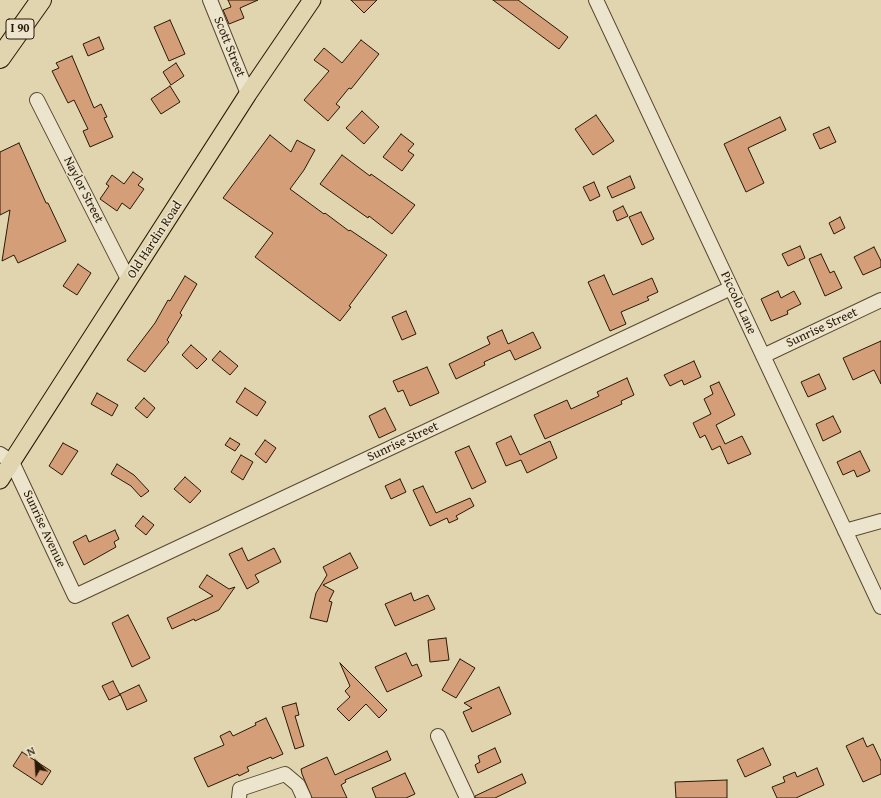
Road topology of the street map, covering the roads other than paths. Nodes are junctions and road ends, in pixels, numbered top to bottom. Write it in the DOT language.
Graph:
graph roads {
  1 [pos="41,0"];
  2 [pos="210,0"];
  3 [pos="312,0"];
  4 [pos="596,0"];
  5 [pos="0,58"];
  6 [pos="248,94"];
  7 [pos="37,100"];
  8 [pos="129,281"];
  9 [pos="731,288"];
  10 [pos="881,300"];
  11 [pos="763,356"];
  12 [pos="6,458"];
  13 [pos="0,480"];
  14 [pos="881,521"];
  15 [pos="845,531"];
  16 [pos="75,596"];
  17 [pos="881,607"];
  18 [pos="438,736"];
  19 [pos="239,798"];
  20 [pos="304,798"];
  21 [pos="467,798"];
  1 -- 5 [label="highway, I 90"];
  2 -- 6 [label="street, Scott Street"];
  3 -- 6 [label="main road, Old Hardin Road"];
  4 -- 9 [label="street, Piccolo Lane"];
  6 -- 8 [label="main road, Old Hardin Road"];
  7 -- 8 [label="street, Naylor Street"];
  8 -- 12 [label="main road, Old Hardin Road"];
  9 -- 11 [label="street, Piccolo Lane"];
  9 -- 16 [label="street, Sunrise Street"];
  10 -- 11 [label="street, Sunrise Street"];
  11 -- 15 [label="street, Piccolo Lane"];
  12 -- 13 [label="main road, Old Hardin Road"];
  12 -- 16 [label="street, Sunrise Avenue"];
  14 -- 15 [label="street"];
  15 -- 17 [label="street, Piccolo Lane"];
  18 -- 21 [label="street"];
  19 -- 20 [label="street"];
}
